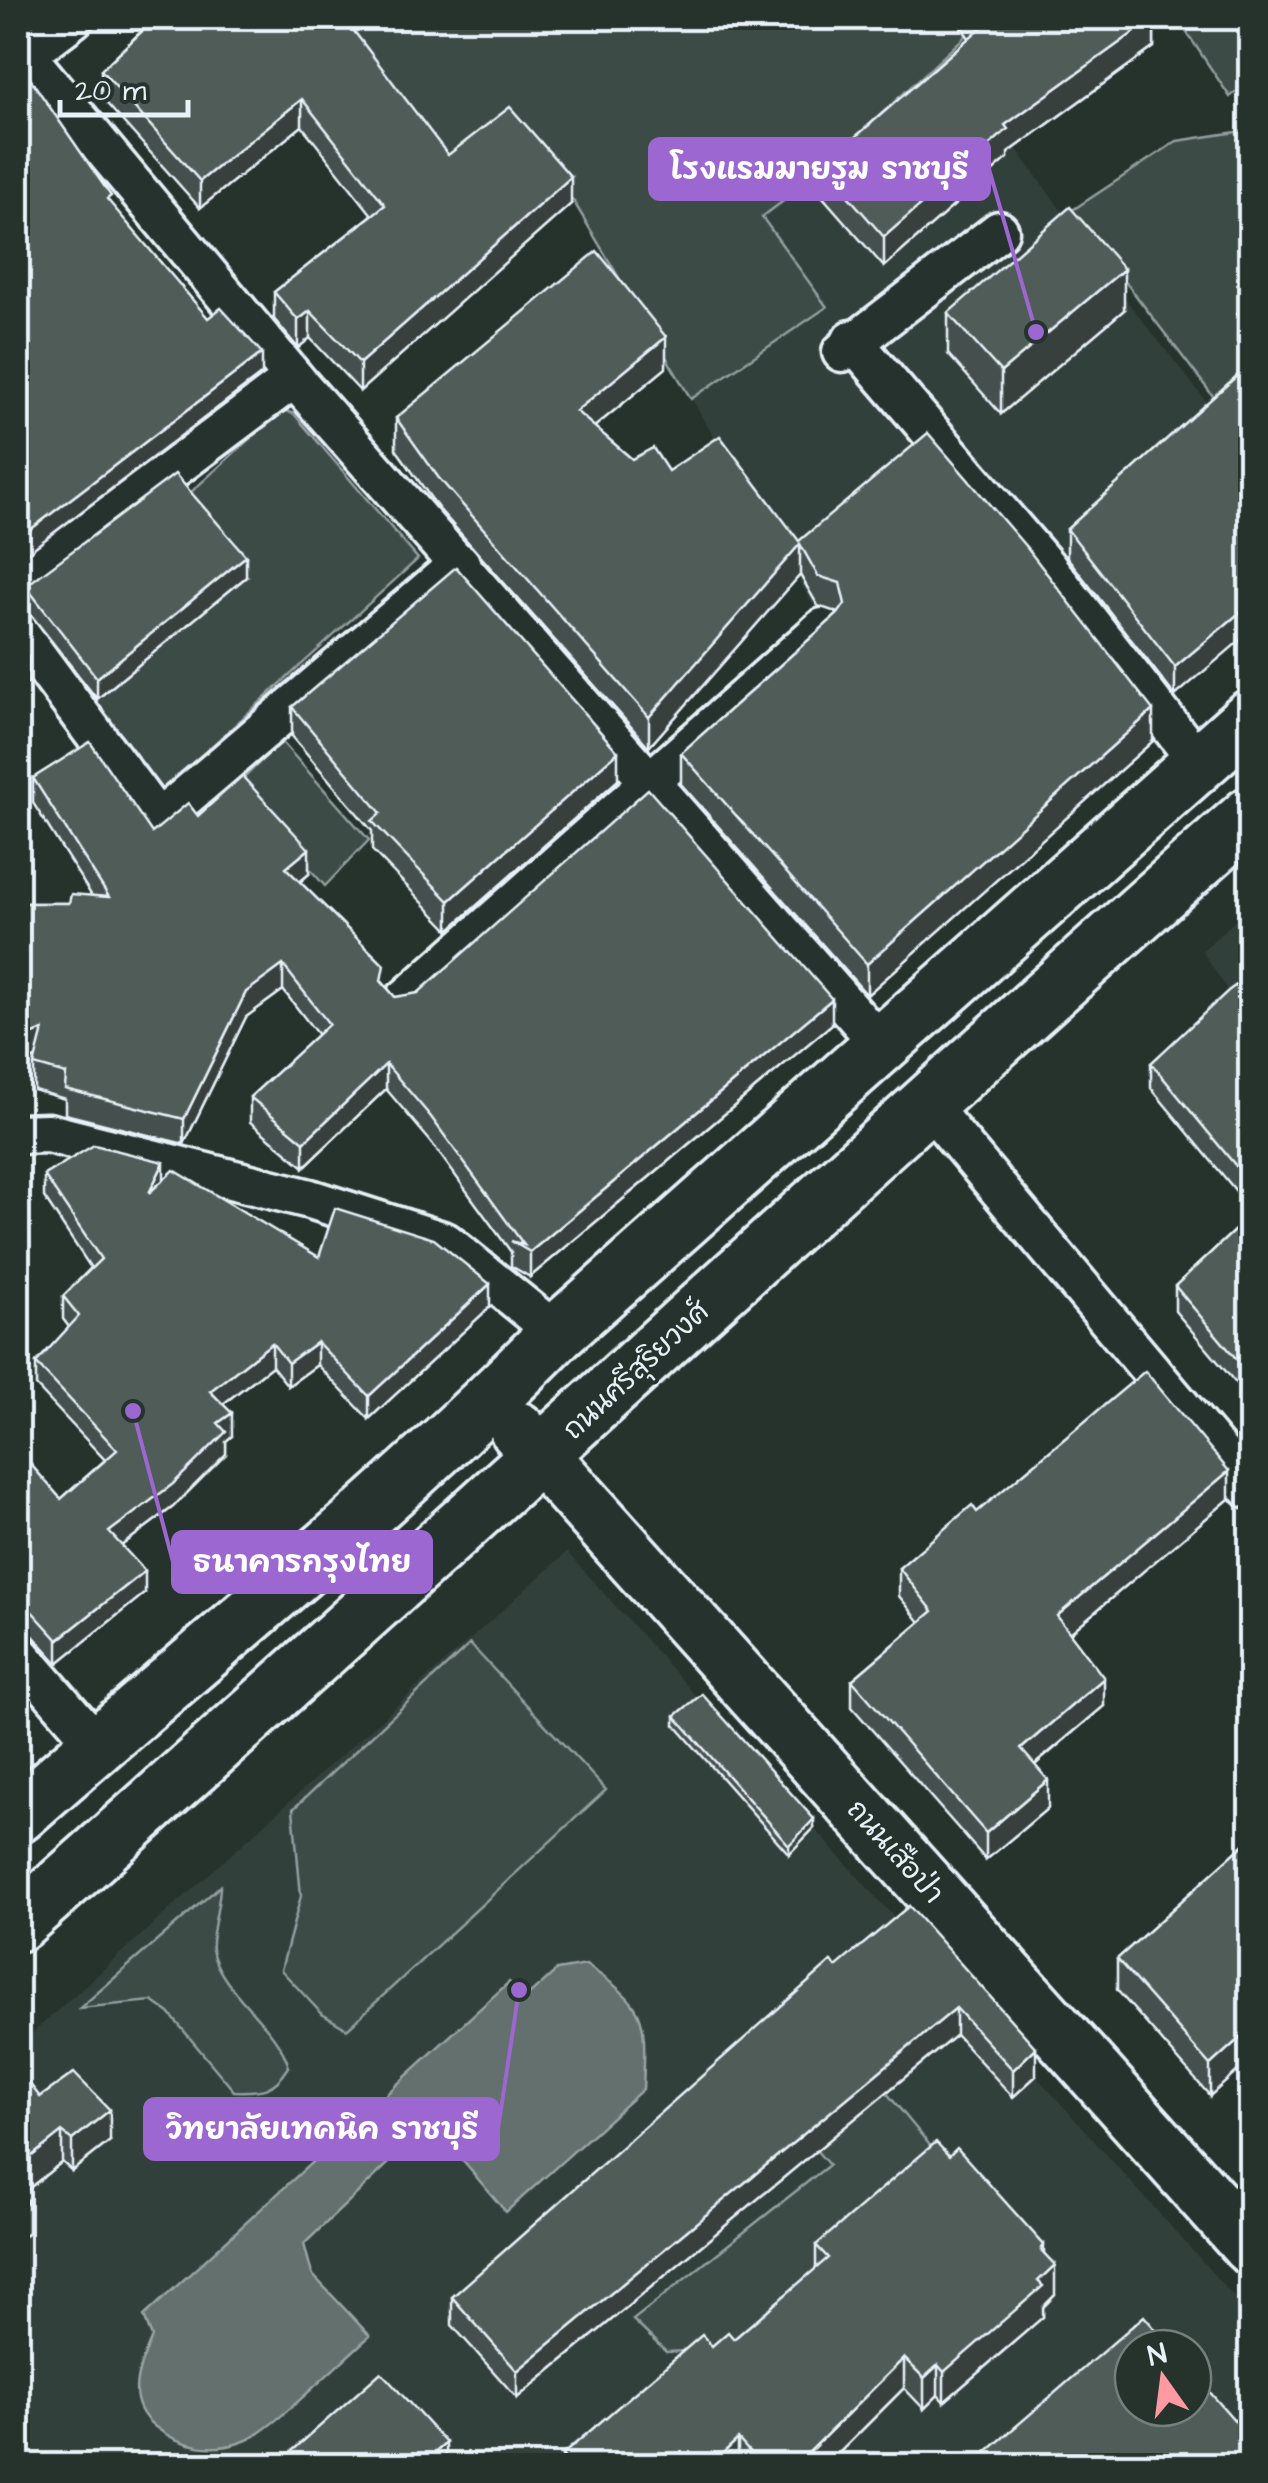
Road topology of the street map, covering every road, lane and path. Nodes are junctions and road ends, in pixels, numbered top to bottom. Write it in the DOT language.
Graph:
graph roads {
  1 [pos="74,18"];
  2 [pos="21,50"];
  3 [pos="999,231"];
  4 [pos="294,378"];
  5 [pos="460,563"];
  6 [pos="18,585"];
  7 [pos="822,628"];
  8 [pos="18,630"];
  9 [pos="1250,718"];
  10 [pos="1199,764"];
  11 [pos="649,783"];
  12 [pos="1250,815"];
  13 [pos="403,1000"];
  14 [pos="882,1046"];
  15 [pos="925,1102"];
  16 [pos="18,1134"];
  17 [pos="557,1333"];
  18 [pos="491,1400"];
  19 [pos="542,1456"];
  20 [pos="1250,1488"];
  21 [pos="18,1654"];
  22 [pos="98,1744"];
  23 [pos="18,1816"];
  24 [pos="18,1923"];
  25 [pos="1250,2246"];
  1 -- 2 [label="street"];
  2 -- 4 [label="street"];
  3 -- 10 [label="street"];
  4 -- 5 [label="street"];
  4 -- 6 [label="street"];
  5 -- 8 [label="street"];
  5 -- 11 [label="street"];
  7 -- 11 [label="street"];
  9 -- 10 [label="main road"];
  10 -- 14 [label="main road"];
  11 -- 13 [label="street"];
  11 -- 14 [label="street"];
  12 -- 15 [label="main road, ถนนศรีสุริยวงศ์"];
  14 -- 15 [label="main road"];
  14 -- 17 [label="main road"];
  15 -- 19 [label="main road, ถนนศรีสุริยวงศ์"];
  15 -- 20 [label="street"];
  16 -- 17 [label="street"];
  17 -- 18 [label="main road"];
  18 -- 19 [label="main road, ถนนเสือป่า"];
  18 -- 22 [label="main road"];
  19 -- 24 [label="main road, ถนนศรีสุริยวงศ์"];
  19 -- 25 [label="main road, ถนนเสือป่า"];
  21 -- 22 [label="street"];
  22 -- 23 [label="main road"];
}
